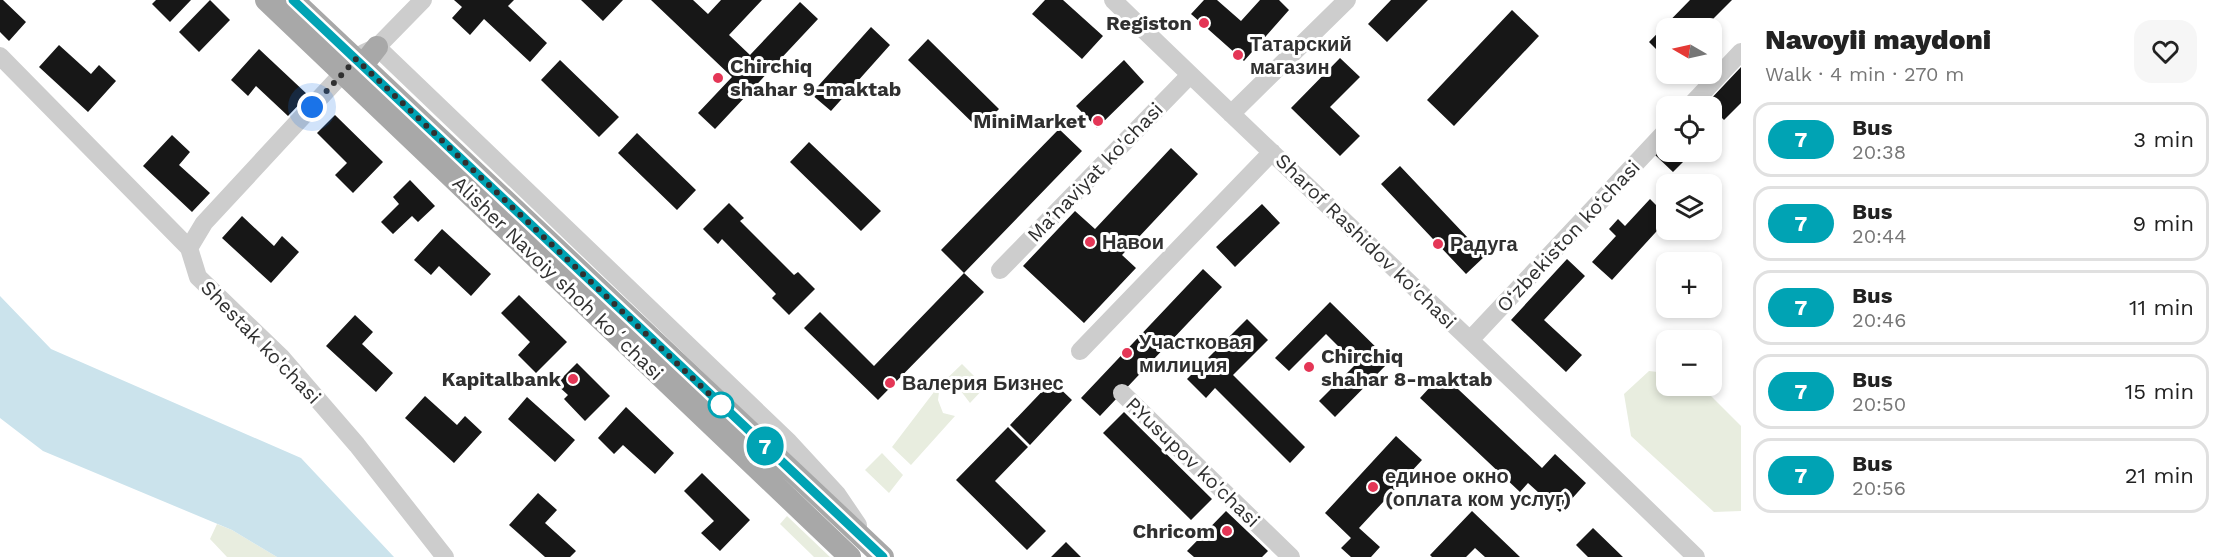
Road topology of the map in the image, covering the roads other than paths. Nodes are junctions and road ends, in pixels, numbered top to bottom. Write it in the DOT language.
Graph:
graph roads {
  1 [pos="266,0"];
  2 [pos="293,0"];
  3 [pos="423,0"];
  4 [pos="1113,0"];
  5 [pos="1347,0"];
  6 [pos="377,47"];
  7 [pos="1741,52"];
  8 [pos="0,56"];
  9 [pos="354,66"];
  10 [pos="1190,75"];
  11 [pos="1699,96"];
  12 [pos="1231,114"];
  13 [pos="1656,142"];
  14 [pos="1272,152"];
  15 [pos="189,248"];
  16 [pos="1000,270"];
  17 [pos="1470,340"];
  18 [pos="1080,351"];
  19 [pos="1122,393"];
  20 [pos="876,549"];
  21 [pos="445,557"];
  22 [pos="850,557"];
  23 [pos="1291,557"];
  24 [pos="1696,557"];
  1 -- 9 [label="main road, Alisher Navoiy shoh koʻchasi"];
  2 -- 9 [label="main road, Alisher Navoiy shoh koʻchasi"];
  3 -- 6 [label="street"];
  4 -- 10 [label="street, Sharof Rashidov ko'chasi"];
  5 -- 12 [label="street"];
  6 -- 9 [label="main road"];
  6 -- 20 [label="street, Alisher Navoiy shoh koʻchasi"];
  7 -- 11 [label="street"];
  8 -- 15 [label="street, Shestak ko'chasi"];
  9 -- 15 [label="street"];
  9 -- 20 [label="main road, Alisher Navoiy shoh koʻchasi"];
  9 -- 22 [label="main road, Alisher Navoiy shoh koʻchasi"];
  10 -- 12 [label="street, Sharof Rashidov ko'chasi"];
  10 -- 16 [label="street, Ma’naviyat ko'chasi"];
  12 -- 14 [label="street, Sharof Rashidov ko'chasi"];
  13 -- 17 [label="street, O‘zbekiston ko‘chasi"];
  14 -- 17 [label="street, Sharof Rashidov ko'chasi"];
  14 -- 18 [label="street"];
  15 -- 21 [label="street, Shestak ko'chasi"];
  17 -- 24 [label="street, Sharof Rashidov ko'chasi"];
  19 -- 23 [label="street, P.Yusupov ko'chasi"];
}
